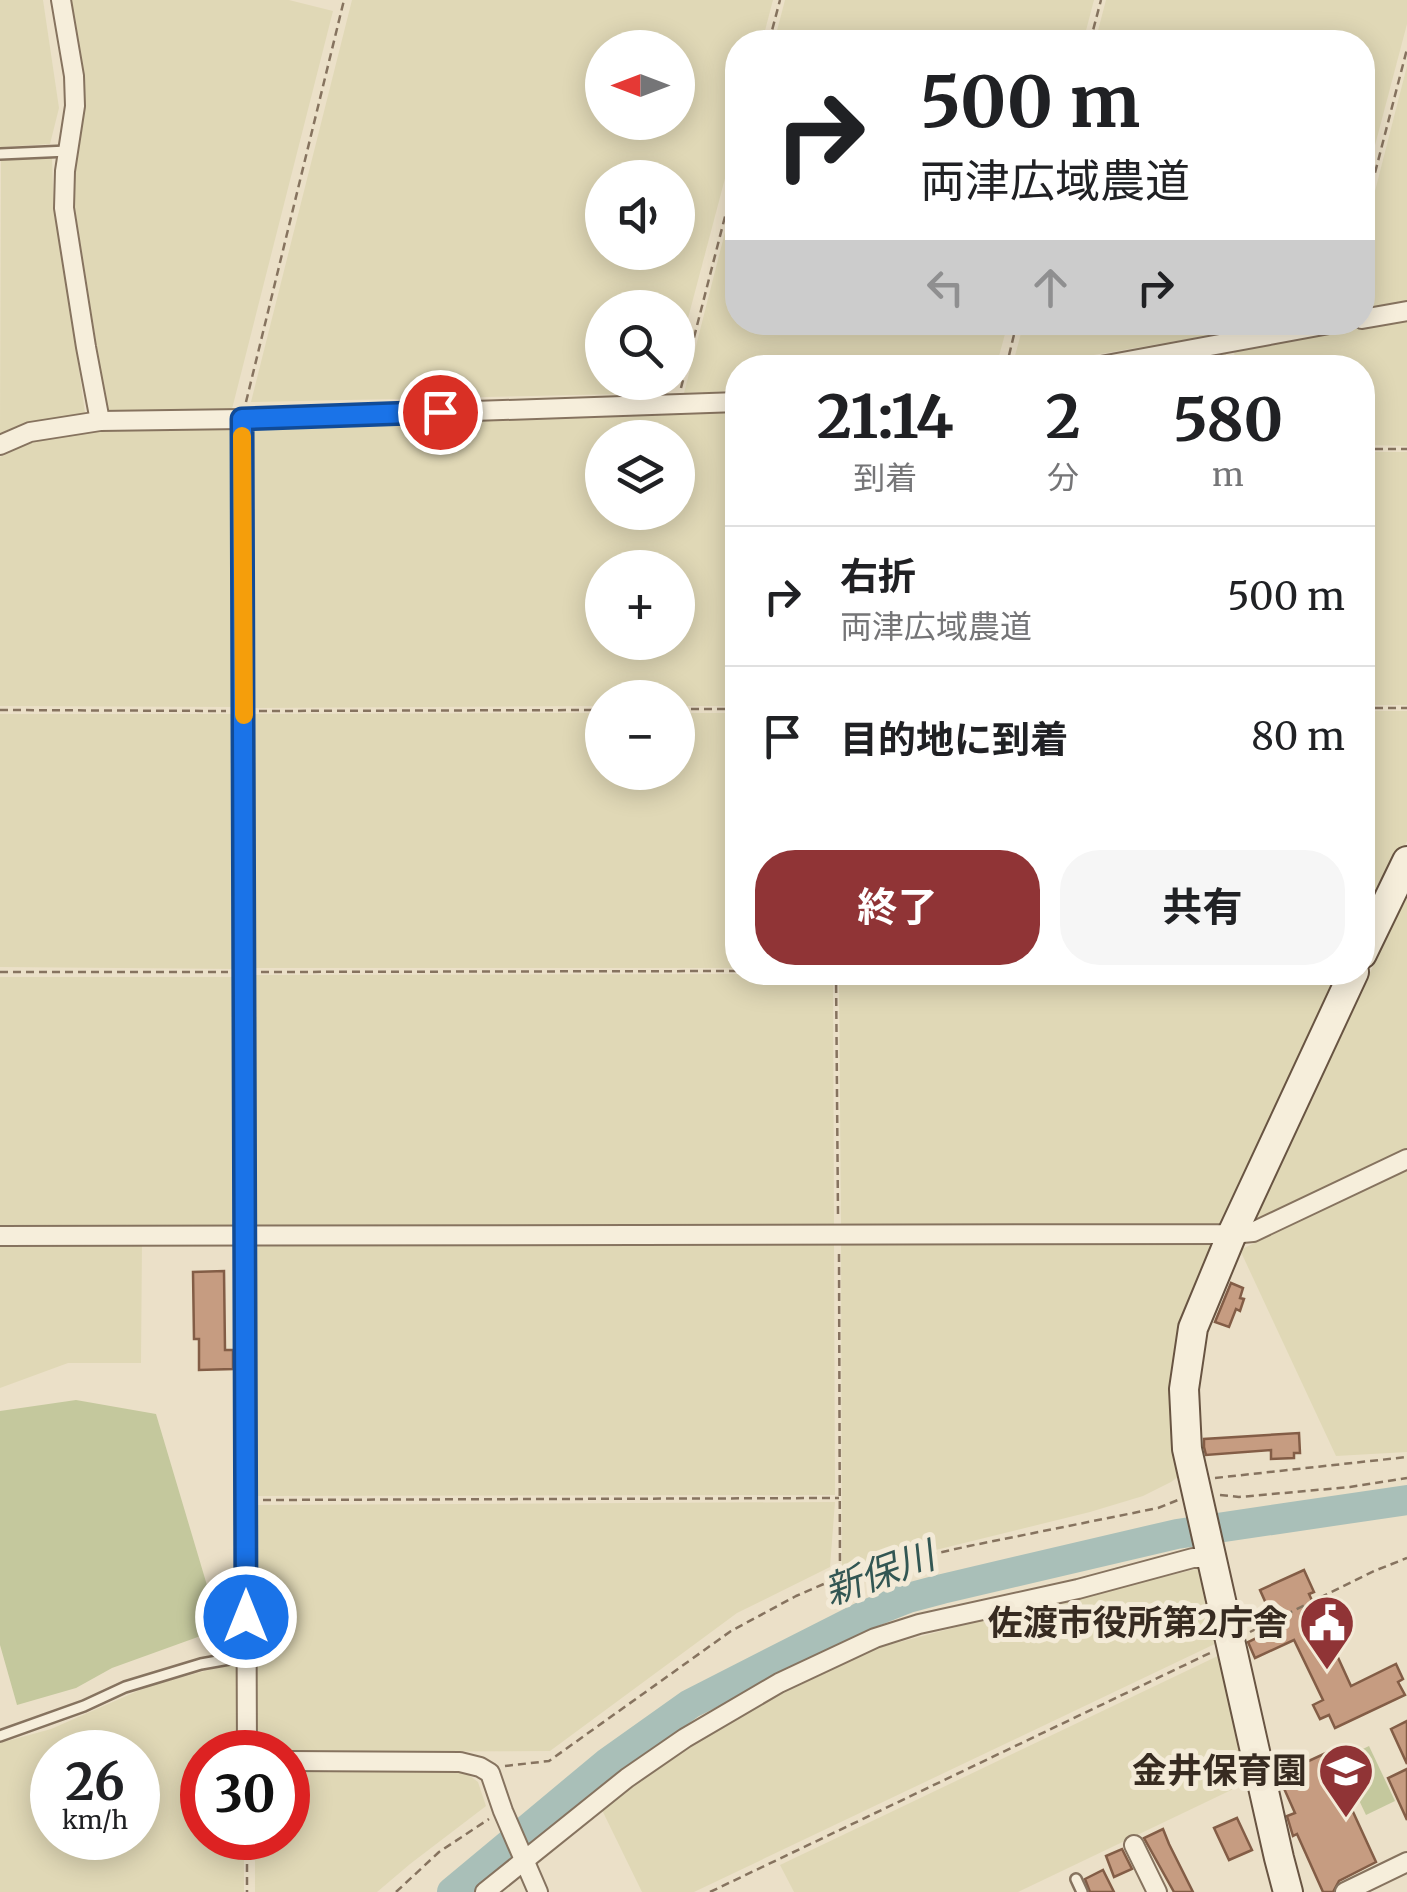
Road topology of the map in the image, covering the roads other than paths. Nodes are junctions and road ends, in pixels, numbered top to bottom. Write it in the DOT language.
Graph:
graph roads {
  1 [pos="61,0"];
  2 [pos="68,150"];
  3 [pos="0,154"];
  4 [pos="1407,311"];
  5 [pos="1375,316"];
  6 [pos="1269,335"];
  7 [pos="1161,355"];
  8 [pos="725,402"];
  9 [pos="242,419"];
  10 [pos="100,421"];
  11 [pos="0,444"];
  12 [pos="1407,861"];
  13 [pos="1375,927"];
  14 [pos="1348,985"];
  15 [pos="1407,1159"];
  16 [pos="1232,1234"];
  17 [pos="246,1235"];
  18 [pos="0,1236"];
  19 [pos="1212,1558"];
  20 [pos="246,1656"];
  21 [pos="247,1730"];
  22 [pos="0,1736"];
  23 [pos="310,1761"];
  24 [pos="1134,1845"];
  25 [pos="524,1861"];
  26 [pos="1407,1862"];
  27 [pos="1076,1879"];
  28 [pos="486,1892"];
  29 [pos="538,1892"];
  30 [pos="1082,1892"];
  31 [pos="1157,1892"];
  32 [pos="1288,1892"];
  33 [pos="1345,1892"];
  1 -- 2 [label="street"];
  2 -- 3 [label="lane"];
  2 -- 10 [label="street"];
  4 -- 5 [label="street"];
  6 -- 7 [label="street"];
  8 -- 9 [label="street"];
  9 -- 10 [label="street"];
  9 -- 17 [label="street"];
  10 -- 11 [label="street"];
  12 -- 13 [label="main road"];
  14 -- 16 [label="main road"];
  15 -- 16 [label="street"];
  16 -- 17 [label="street"];
  16 -- 19 [label="main road"];
  17 -- 18 [label="street"];
  17 -- 20 [label="street"];
  19 -- 25 [label="street"];
  19 -- 32 [label="main road"];
  20 -- 21 [label="street"];
  20 -- 22 [label="lane"];
  23 -- 25 [label="street"];
  24 -- 31 [label="street"];
  25 -- 28 [label="street"];
  25 -- 29 [label="street"];
  26 -- 33 [label="street"];
  27 -- 30 [label="lane"];
}
